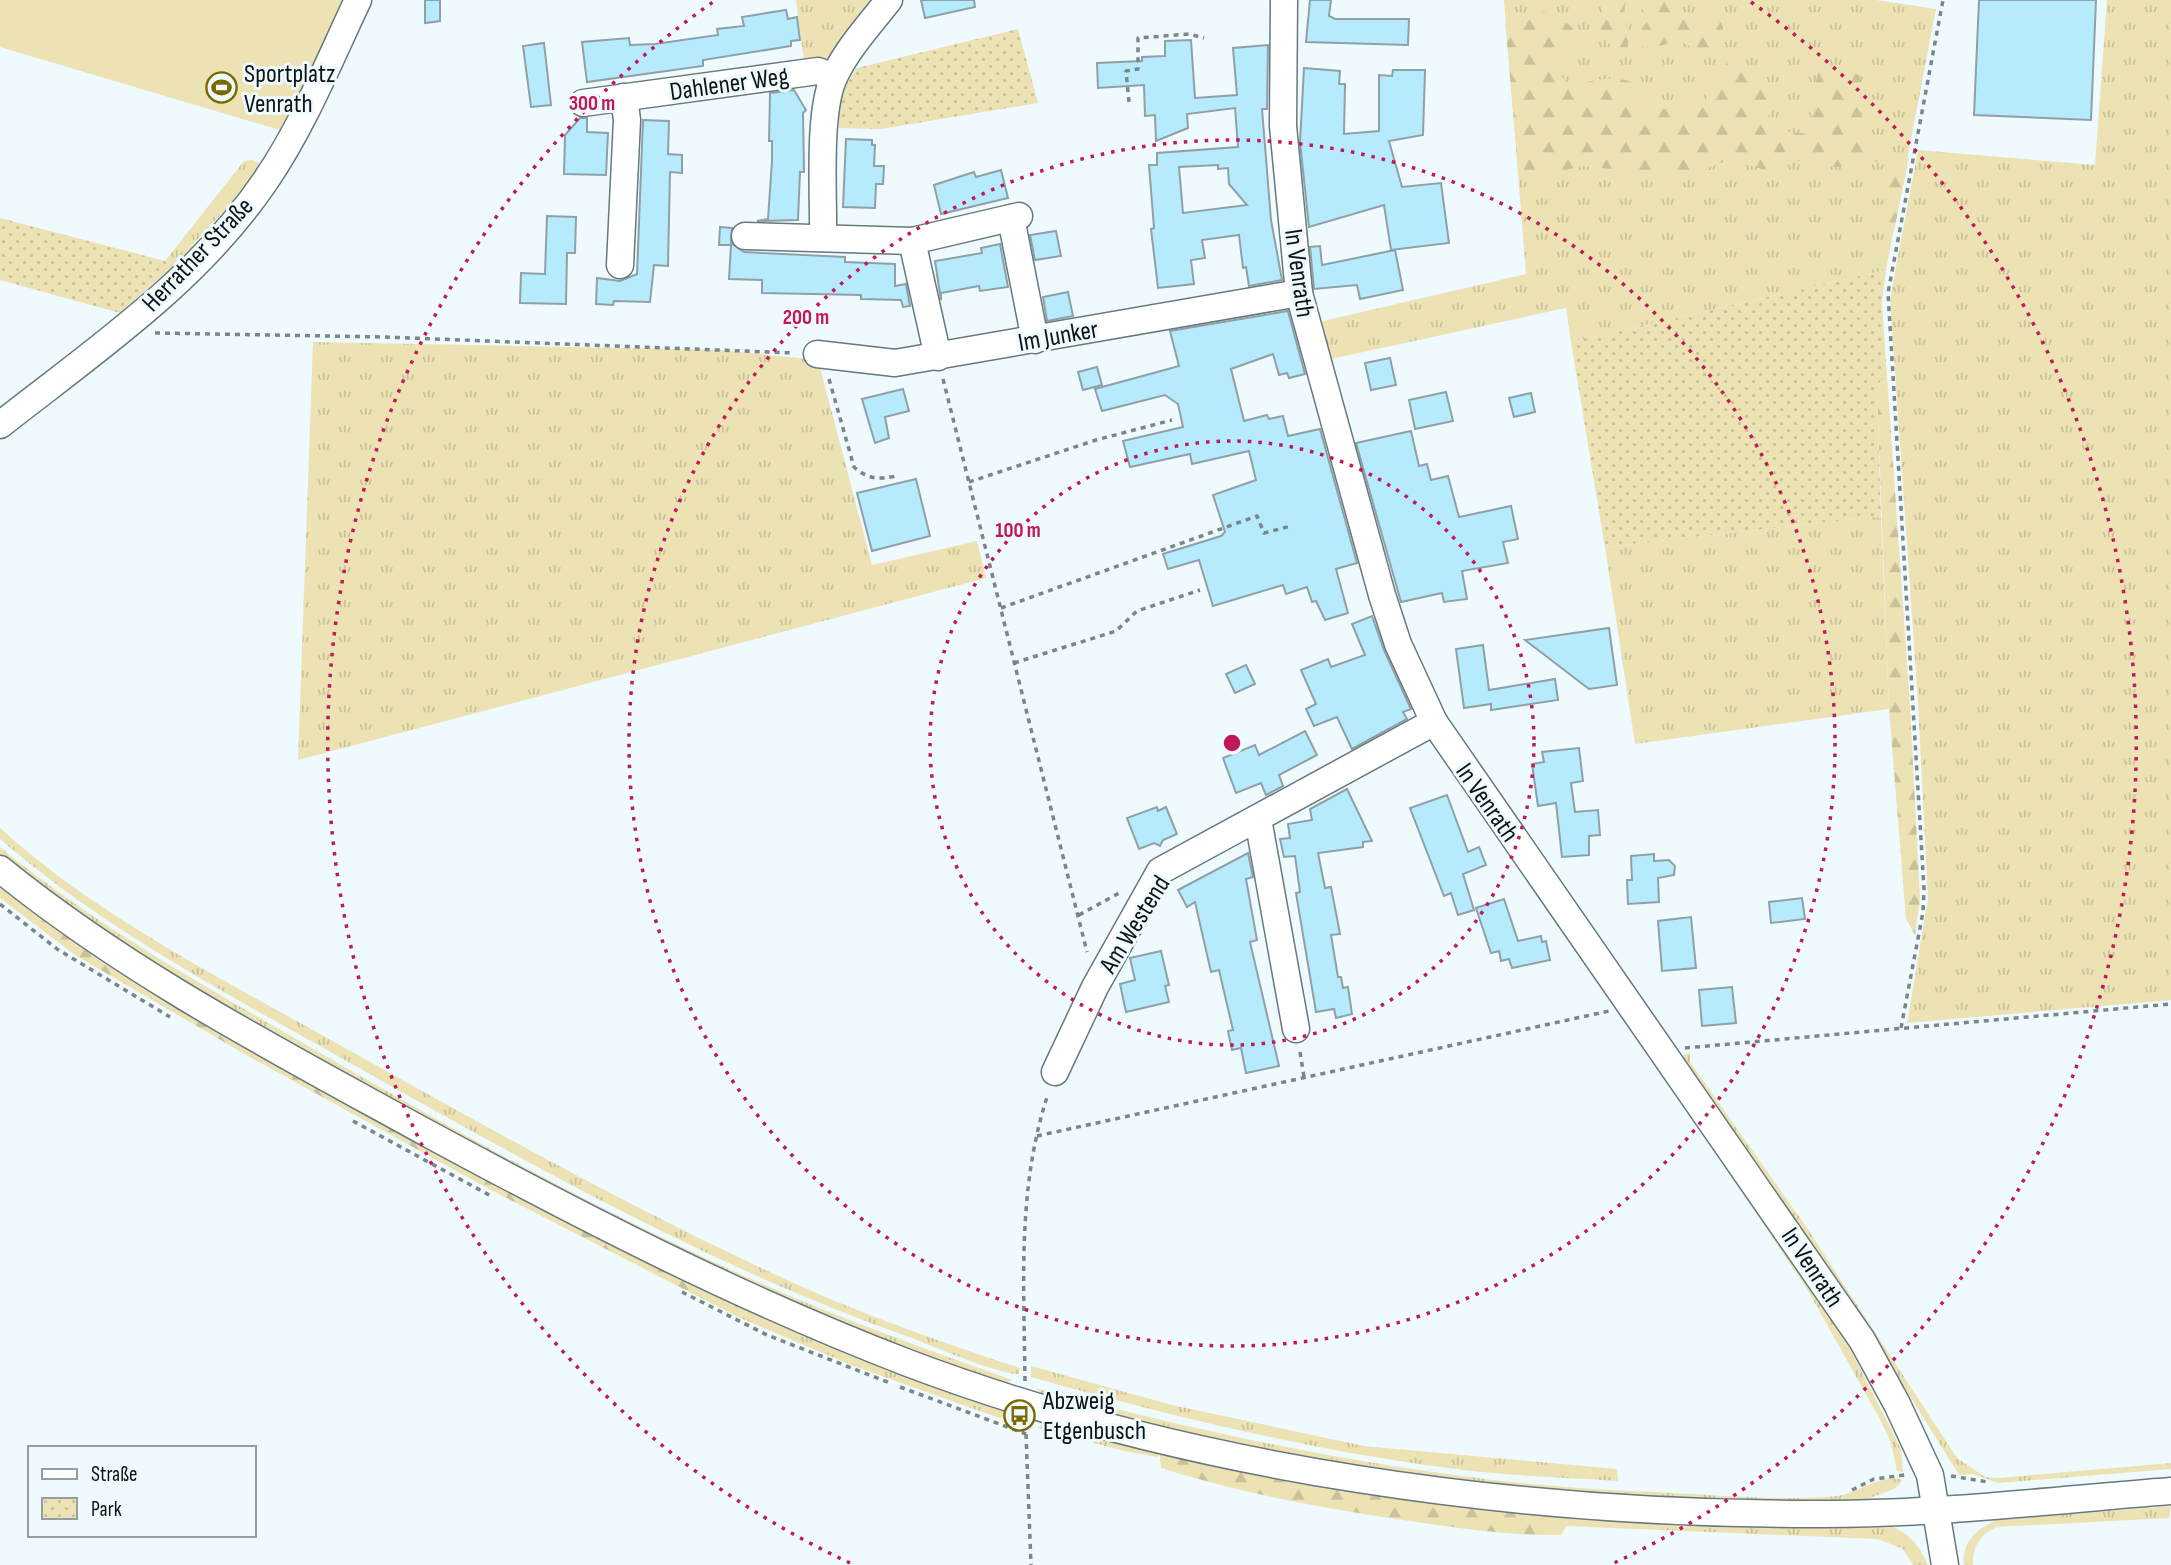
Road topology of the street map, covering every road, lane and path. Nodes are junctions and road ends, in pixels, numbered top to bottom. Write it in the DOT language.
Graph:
graph roads {
  1 [pos="358,0"];
  2 [pos="889,0"];
  3 [pos="1284,0"];
  4 [pos="1943,0"];
  5 [pos="1203,38"];
  6 [pos="834,77"];
  7 [pos="624,97"];
  8 [pos="1129,102"];
  9 [pos="583,103"];
  10 [pos="745,236"];
  11 [pos="822,238"];
  12 [pos="912,241"];
  13 [pos="620,265"];
  14 [pos="1299,293"];
  15 [pos="135,319"];
  16 [pos="1035,340"];
  17 [pos="822,355"];
  18 [pos="938,357"];
  19 [pos="1172,420"];
  20 [pos="0,425"];
  21 [pos="896,476"];
  22 [pos="969,482"];
  23 [pos="1291,526"];
  24 [pos="1200,590"];
  25 [pos="1001,608"];
  26 [pos="1014,663"];
  27 [pos="1434,722"];
  28 [pos="1258,819"];
  29 [pos="0,869"];
  30 [pos="1095,987"];
  31 [pos="2171,1004"];
  32 [pos="1629,1007"];
  33 [pos="1901,1028"];
  34 [pos="1296,1029"];
  35 [pos="1662,1050"];
  36 [pos="1055,1072"];
  37 [pos="1037,1136"];
  38 [pos="1012,1377"];
  39 [pos="1029,1389"];
  40 [pos="1930,1475"];
  41 [pos="2000,1485"];
  42 [pos="1851,1491"];
  43 [pos="2171,1491"];
  44 [pos="1936,1510"];
  45 [pos="1031,1565"];
  46 [pos="1945,1565"];
  1 -- 15 [label="street, Herrather Straße"];
  2 -- 6 [label="street"];
  3 -- 14 [label="street, In Venrath"];
  4 -- 33 [label="path"];
  5 -- 8 [label="path"];
  6 -- 7 [label="street, Dahlener Weg"];
  6 -- 11 [label="street"];
  7 -- 9 [label="street, Dahlener Weg"];
  7 -- 13 [label="street"];
  10 -- 11 [label="street"];
  11 -- 12 [label="street"];
  12 -- 16 [label="street"];
  12 -- 18 [label="street"];
  14 -- 16 [label="street, Im Junker"];
  14 -- 27 [label="street, In Venrath"];
  15 -- 17 [label="path"];
  15 -- 20 [label="street, Herrather Straße"];
  16 -- 18 [label="street, Im Junker"];
  17 -- 18 [label="street, Im Junker"];
  17 -- 21 [label="path"];
  18 -- 22 [label="path"];
  19 -- 22 [label="path"];
  22 -- 25 [label="path"];
  23 -- 25 [label="path"];
  24 -- 26 [label="path"];
  25 -- 26 [label="path"];
  26 -- 30 [label="path"];
  27 -- 28 [label="street, Am Westend"];
  27 -- 32 [label="street, In Venrath"];
  28 -- 30 [label="street, Am Westend"];
  28 -- 34 [label="street"];
  29 -- 39 [label="street"];
  30 -- 36 [label="street, Am Westend"];
  31 -- 33 [label="path"];
  32 -- 35 [label="street, In Venrath"];
  32 -- 37 [label="path"];
  33 -- 35 [label="path"];
  35 -- 40 [label="street, In Venrath"];
  36 -- 37 [label="path"];
  37 -- 39 [label="path"];
  38 -- 39 [label="path"];
  39 -- 44 [label="street"];
  39 -- 45 [label="path"];
  40 -- 41 [label="path"];
  40 -- 42 [label="path"];
  40 -- 44 [label="street, In Venrath"];
  43 -- 44 [label="street"];
  44 -- 46 [label="street, In Venrath"];
}
